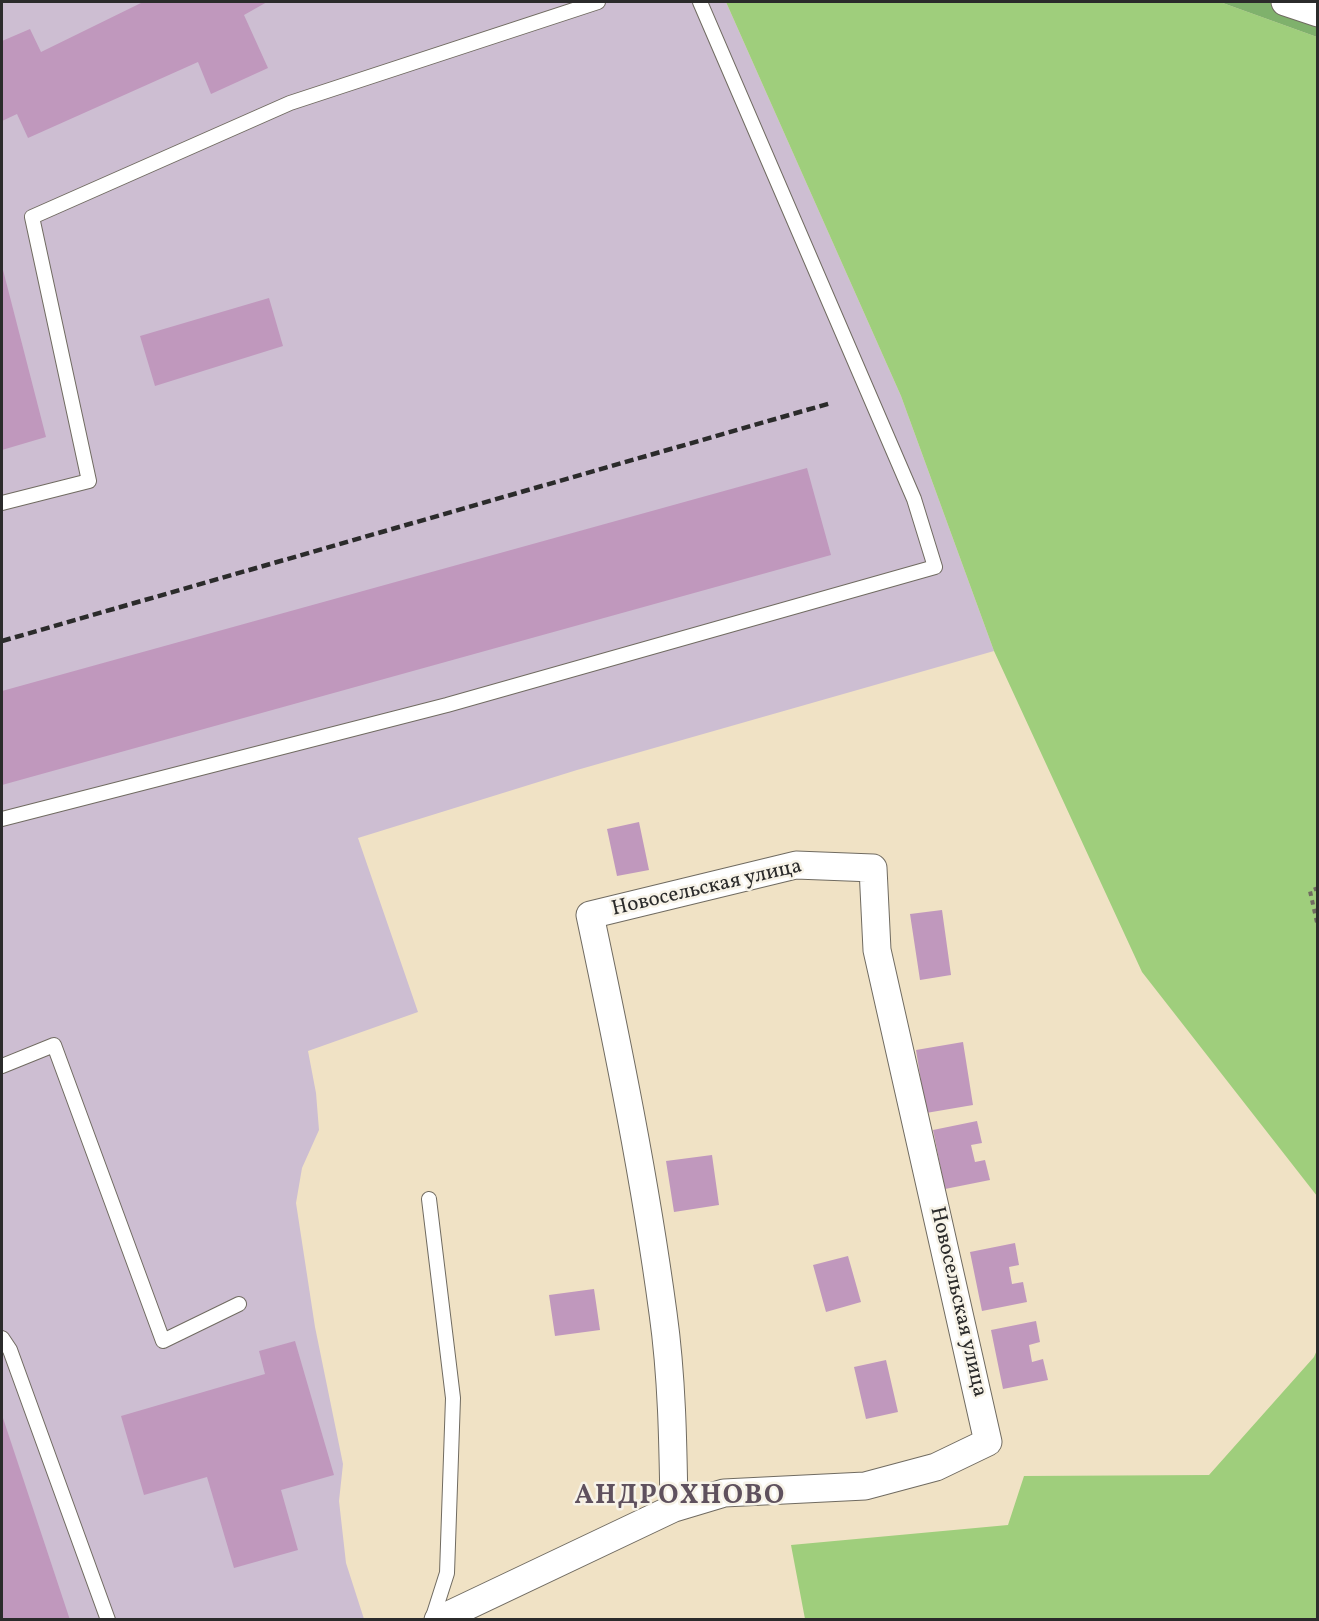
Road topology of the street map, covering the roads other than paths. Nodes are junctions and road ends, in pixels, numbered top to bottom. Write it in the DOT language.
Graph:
graph roads {
  1 [pos="598,2"];
  2 [pos="700,2"];
  3 [pos="1285,2"];
  4 [pos="1317,13"];
  5 [pos="2,503"];
  6 [pos="2,819"];
  7 [pos="2,1066"];
  8 [pos="429,1199"];
  9 [pos="239,1304"];
  10 [pos="2,1338"];
  11 [pos="675,1508"];
  12 [pos="108,1620"];
  13 [pos="432,1620"];
  14 [pos="438,1620"];
  1 -- 5 [label="lane"];
  2 -- 6 [label="lane"];
  3 -- 4 [label="street"];
  7 -- 9 [label="lane"];
  8 -- 13 [label="lane"];
  10 -- 12 [label="lane"];
  11 -- 11 [label="street, Новосельская улица"];
  11 -- 14 [label="street"];
}
